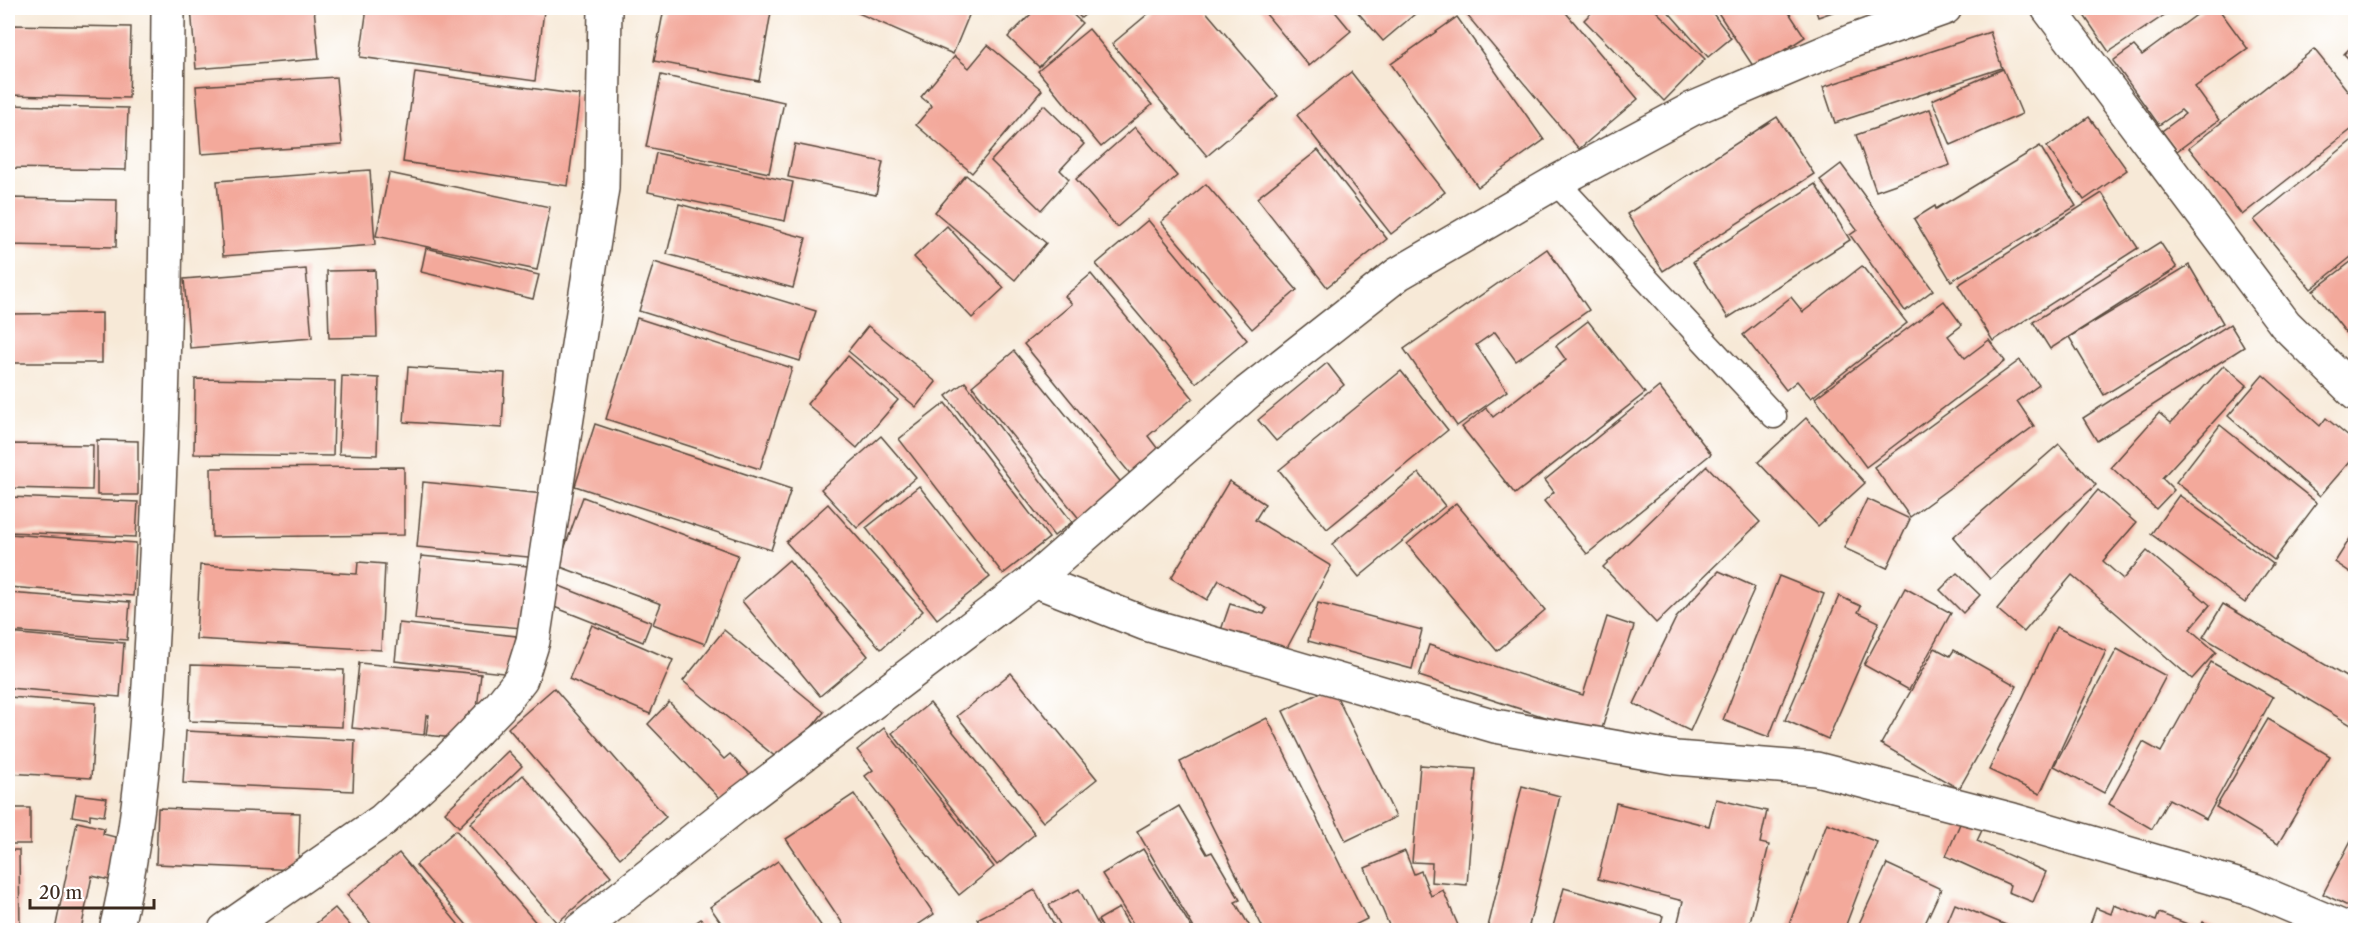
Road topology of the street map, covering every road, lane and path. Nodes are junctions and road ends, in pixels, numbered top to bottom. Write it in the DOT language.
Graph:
graph roads {
  1 [pos="168,8"];
  2 [pos="605,8"];
  3 [pos="1945,8"];
  4 [pos="2048,8"];
  5 [pos="1556,182"];
  6 [pos="2355,394"];
  7 [pos="1774,416"];
  8 [pos="1034,580"];
  9 [pos="116,930"];
  10 [pos="225,930"];
  11 [pos="580,930"];
  12 [pos="2349,930"];
  1 -- 9 [label="street"];
  2 -- 10 [label="street"];
  3 -- 5 [label="street"];
  4 -- 6 [label="street"];
  5 -- 7 [label="lane"];
  5 -- 8 [label="street"];
  8 -- 11 [label="street"];
  8 -- 12 [label="street"];
}
